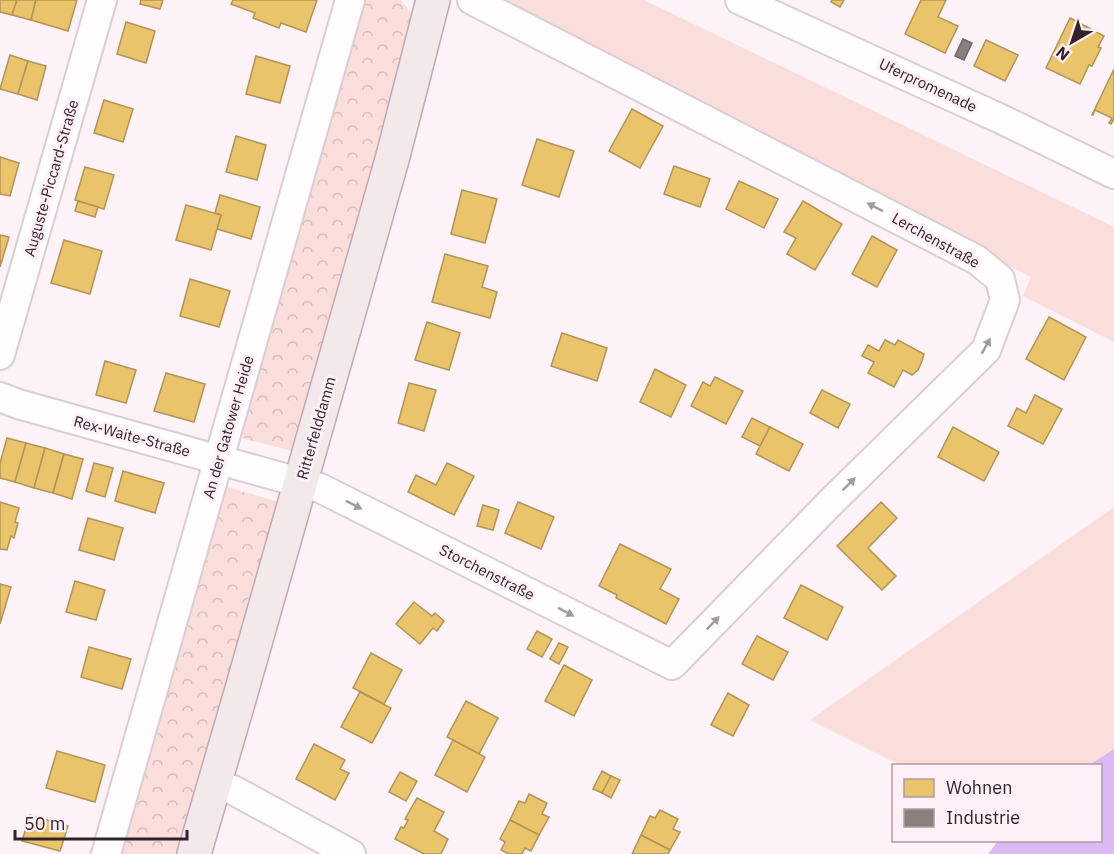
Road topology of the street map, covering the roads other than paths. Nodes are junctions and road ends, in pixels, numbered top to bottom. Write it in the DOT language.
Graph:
graph roads {
  1 [pos="102,0"];
  2 [pos="350,0"];
  3 [pos="433,0"];
  4 [pos="472,0"];
  5 [pos="740,0"];
  6 [pos="1114,174"];
  7 [pos="0,355"];
  8 [pos="0,397"];
  9 [pos="219,459"];
  10 [pos="300,483"];
  11 [pos="672,665"];
  12 [pos="214,785"];
  13 [pos="106,854"];
  14 [pos="194,854"];
  15 [pos="351,854"];
  1 -- 7 [label="street, Auguste-Piccard-Straße"];
  2 -- 9 [label="street, An der Gatower Heide"];
  3 -- 10 [label="main road, Ritterfelddamm"];
  11 -- 4 [label="street, Lerchenstraße, one-way"];
  5 -- 6 [label="street, Uferpromenade"];
  8 -- 9 [label="street, Rex-Waite-Straße"];
  9 -- 10 [label="street, Rex-Waite-Straße"];
  9 -- 13 [label="street, An der Gatower Heide"];
  10 -- 11 [label="street, Storchenstraße, one-way"];
  10 -- 12 [label="main road, Ritterfelddamm"];
  12 -- 14 [label="main road, Ritterfelddamm"];
  12 -- 15 [label="street"];
}
